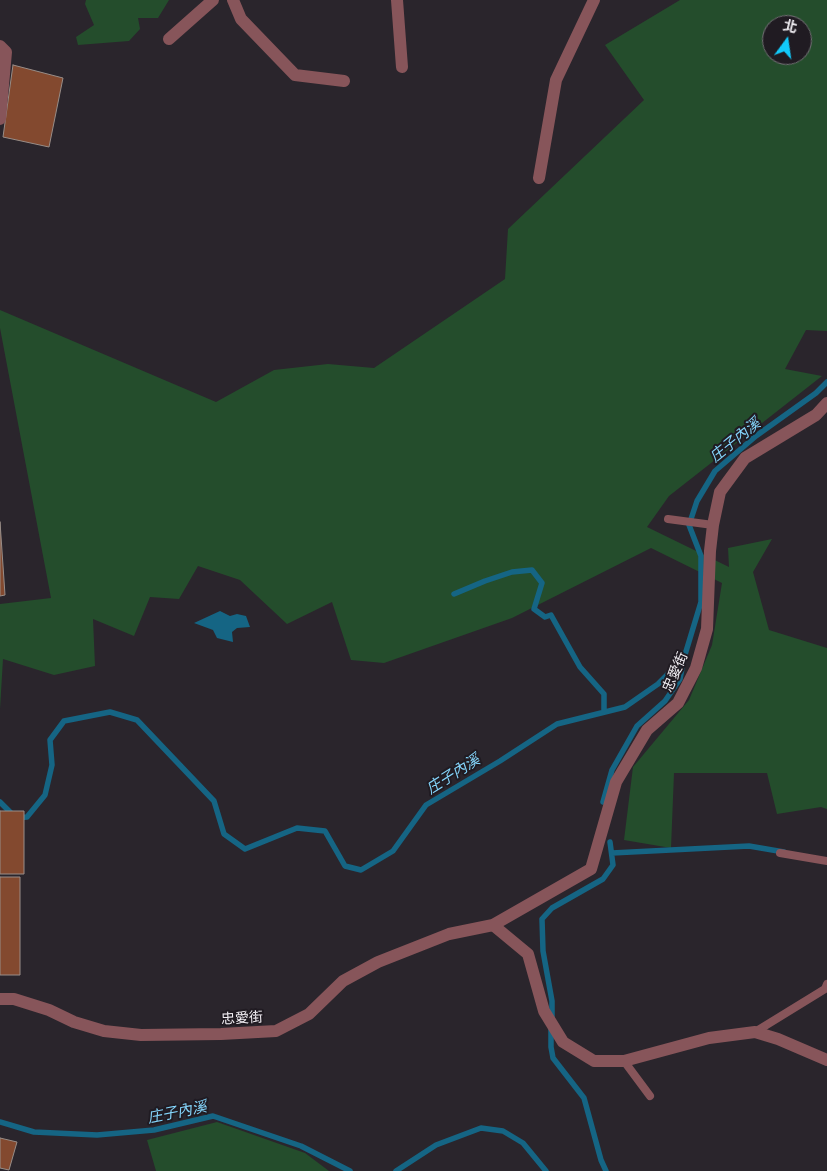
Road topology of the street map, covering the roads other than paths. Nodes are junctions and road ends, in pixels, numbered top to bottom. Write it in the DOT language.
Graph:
graph roads {
  1 [pos="213,0"];
  2 [pos="233,0"];
  3 [pos="397,0"];
  4 [pos="594,0"];
  5 [pos="169,39"];
  6 [pos="0,46"];
  7 [pos="402,67"];
  8 [pos="344,81"];
  9 [pos="0,119"];
  10 [pos="539,178"];
  11 [pos="827,403"];
  12 [pos="668,519"];
  13 [pos="713,524"];
  14 [pos="780,854"];
  15 [pos="827,861"];
  16 [pos="493,925"];
  17 [pos="827,984"];
  18 [pos="0,998"];
  19 [pos="755,1032"];
  20 [pos="827,1060"];
  21 [pos="624,1062"];
  22 [pos="650,1096"];
  1 -- 5 [label="street"];
  2 -- 8 [label="street"];
  3 -- 7 [label="street"];
  4 -- 10 [label="street"];
  6 -- 9 [label="street"];
  11 -- 13 [label="street, 忠愛街"];
  12 -- 13 [label="lane"];
  13 -- 16 [label="street, 忠愛街"];
  14 -- 15 [label="lane"];
  16 -- 18 [label="street, 忠愛街"];
  16 -- 21 [label="street"];
  17 -- 19 [label="lane"];
  19 -- 20 [label="street"];
  19 -- 21 [label="street"];
  21 -- 22 [label="lane"];
}
